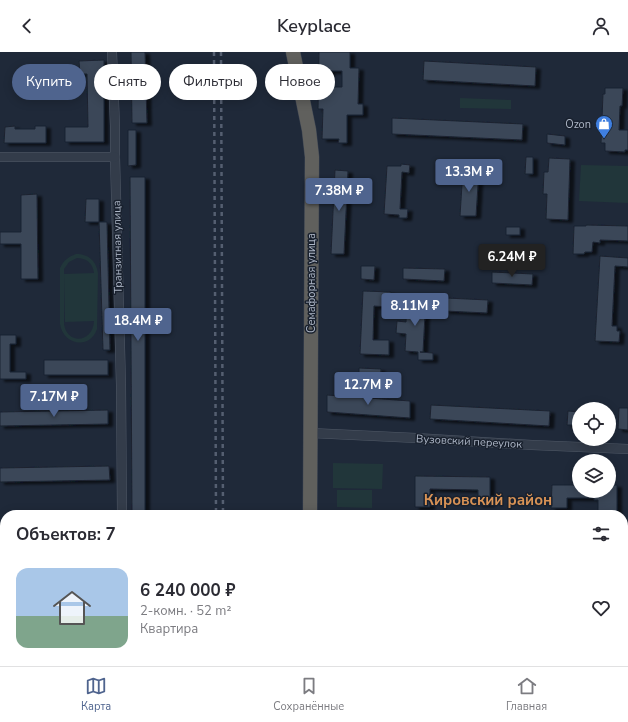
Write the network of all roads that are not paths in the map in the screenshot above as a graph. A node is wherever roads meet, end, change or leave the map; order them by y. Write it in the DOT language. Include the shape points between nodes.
graph roads {
  1 [pos="112,52"];
  2 [pos="293,52"];
  3 [pos="0,157"];
  4 [pos="115,157"];
  5 [pos="311,433"];
  6 [pos="628,449"];
  7 [pos="122,510"];
  8 [pos="310,510"];
  1 -- 4 [label="street, Транзитная улица"];
  2 -- 5 [label="highway, Семафорная улица" via="312,157"];
  3 -- 4 [label="street"];
  4 -- 7 [label="street, Транзитная улица"];
  5 -- 6 [label="street, Вузовский переулок"];
  5 -- 8 [label="highway, Семафорная улица"];
}
